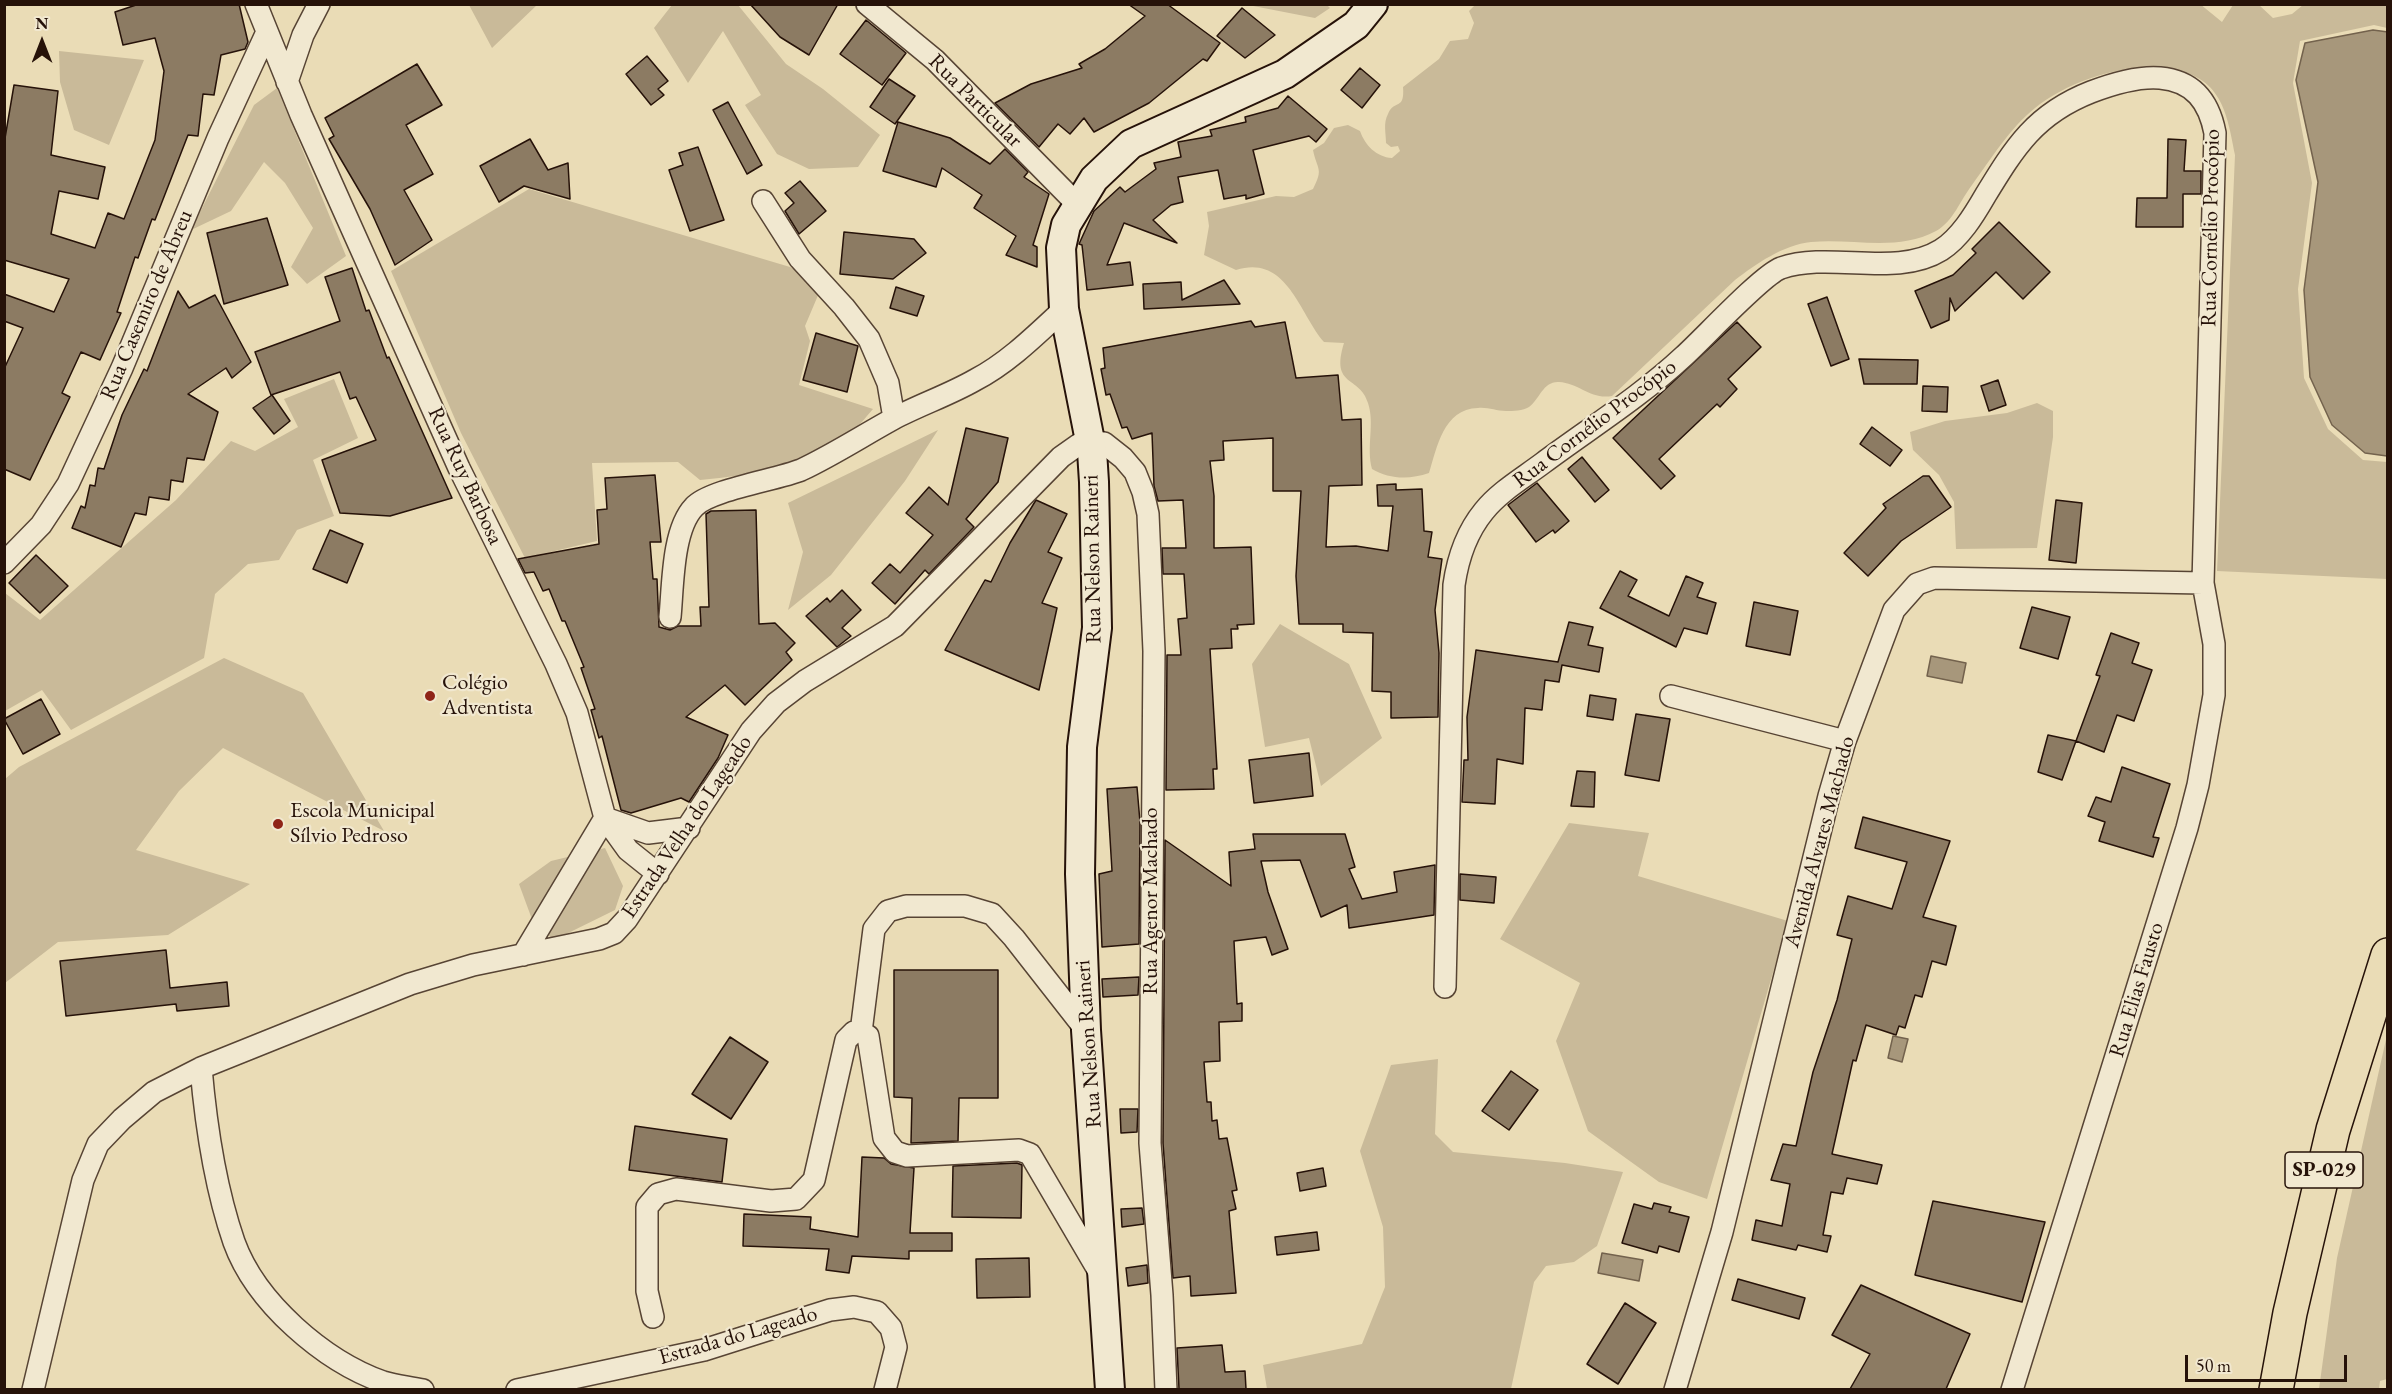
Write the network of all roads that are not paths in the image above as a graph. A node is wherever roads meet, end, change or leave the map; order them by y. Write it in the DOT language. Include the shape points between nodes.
graph roads {
  1 [pos="256,4"];
  2 [pos="319,4"];
  3 [pos="867,4"];
  4 [pos="1373,4"];
  5 [pos="267,32"];
  6 [pos="287,82"];
  7 [pos="764,201"];
  8 [pos="1077,204"];
  9 [pos="1064,309"];
  10 [pos="894,418"];
  11 [pos="1089,442"];
  12 [pos="4,563"];
  13 [pos="2203,583"];
  14 [pos="670,617"];
  15 [pos="1671,696"];
  16 [pos="1845,741"];
  17 [pos="605,818"];
  18 [pos="689,828"];
  19 [pos="658,873"];
  20 [pos="526,949"];
  21 [pos="2388,955"];
  22 [pos="1445,987"];
  23 [pos="1086,1030"];
  24 [pos="861,1032"];
  25 [pos="201,1068"];
  26 [pos="1104,1280"];
  27 [pos="653,1317"];
  28 [pos="33,1389"];
  29 [pos="423,1389"];
  30 [pos="517,1389"];
  31 [pos="885,1389"];
  32 [pos="1110,1389"];
  33 [pos="1166,1389"];
  34 [pos="1675,1389"];
  35 [pos="2012,1389"];
  36 [pos="2276,1389"];
  1 -- 5 [label="street, Rua Ruy Barbosa"];
  2 -- 6 [label="street" via="303,34"];
  3 -- 8 [label="street, Rua Particular" via="935,60"];
  4 -- 8 [label="main road, Rua Nelson Raineri" via="1356,25 1285,74 1131,144 1094,179"];
  5 -- 6 [label="street, Rua Ruy Barbosa"];
  5 -- 12 [label="street, Rua Casemiro de Abreu" via="68,484 41,525"];
  6 -- 17 [label="street, Rua Ruy Barbosa" via="459,468 556,663 577,713"];
  7 -- 10 [label="street" via="800,259 869,339 888,383"];
  8 -- 9 [label="main road, Rua Nelson Raineri" via="1066,225 1061,248"];
  9 -- 10 [label="street" via="977,380"];
  9 -- 11 [label="main road, Rua Nelson Raineri"];
  10 -- 14 [label="street" via="832,456 794,473 696,505 680,536"];
  11 -- 18 [label="street, Estrada Velha do Lageado" via="1061,458 895,626 805,681 766,712"];
  11 -- 23 [label="main road, Rua Nelson Raineri" via="1094,483 1098,628 1082,747 1080,873"];
  11 -- 33 [label="street, Rua Agenor Machado" via="1104,444 1135,472 1143,492 1151,553 1154,651 1150,1143"];
  13 -- 16 [label="street, Avenida Alvares Machado" via="1952,577 1917,584 1894,610"];
  13 -- 22 [label="street, Rua Cornélio Procópio" via="2215,133 2211,113 2188,85 2170,79 2133,80 2079,97 2044,117 2008,159 1978,209 1943,249 1926,258 1879,263 1804,263 1772,273 1668,372 1484,510 1458,558 1454,585"];
  13 -- 35 [label="street, Rua Elias Fausto" via="2214,644 2214,695 2198,785"];
  15 -- 16 [label="street"];
  16 -- 34 [label="street, Avenida Alvares Machado" via="1722,1232"];
  17 -- 18 [label="street" via="648,833"];
  17 -- 19 [label="street" via="628,850"];
  17 -- 20 [label="street"];
  18 -- 19 [label="street, Estrada Velha do Lageado"];
  19 -- 20 [label="street, Estrada Velha do Lageado" via="614,933 582,943"];
  20 -- 25 [label="street, Estrada Velha do Lageado" via="410,984"];
  21 -- 36 [label="highway, SP-029" via="2333,1130"];
  23 -- 24 [label="street" via="992,914 965,906 906,906 888,911 874,929"];
  23 -- 26 [label="main road, Rua Nelson Raineri"];
  24 -- 26 [label="street" via="868,1036 885,1138 895,1152 907,1156 1019,1150 1030,1154"];
  24 -- 27 [label="street" via="846,1040 814,1180 796,1199 771,1200 676,1189 658,1194 647,1207 647,1291"];
  25 -- 28 [label="street, Estrada Velha do Lageado" via="154,1092 98,1144 83,1180"];
  25 -- 29 [label="street" via="219,1188 247,1269 288,1321 347,1366 385,1382"];
  26 -- 32 [label="main road, Rua Nelson Raineri"];
  30 -- 31 [label="street, Estrada do Lageado" via="704,1350 830,1310 854,1307 877,1312 891,1328 896,1347"];
}
